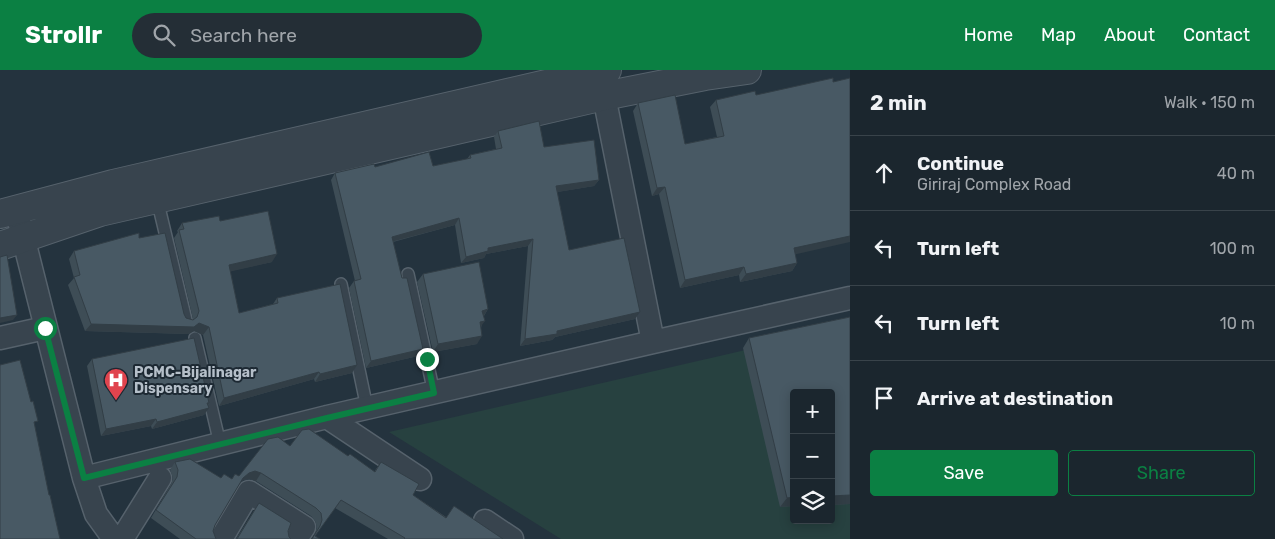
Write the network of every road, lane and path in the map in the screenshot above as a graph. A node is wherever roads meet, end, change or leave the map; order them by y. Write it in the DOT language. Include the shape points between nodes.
graph roads {
  1 [pos="747,70"];
  2 [pos="606,83"];
  3 [pos="157,199"];
  4 [pos="8,211"];
  5 [pos="12,242"];
  6 [pos="408,274"];
  7 [pos="341,284"];
  8 [pos="850,298"];
  9 [pos="186,320"];
  10 [pos="45,328"];
  11 [pos="0,338"];
  12 [pos="195,338"];
  13 [pos="653,342"];
  14 [pos="434,393"];
  15 [pos="367,408"];
  16 [pos="327,418"];
  17 [pos="220,444"];
  18 [pos="84,478"];
  19 [pos="160,478"];
  20 [pos="420,479"];
  21 [pos="485,521"];
  22 [pos="114,539"];
  23 [pos="122,539"];
  24 [pos="221,539"];
  25 [pos="296,539"];
  26 [pos="512,539"];
  1 -- 2 [label="street"];
  2 -- 3 [label="street"];
  2 -- 4 [label="street" via="122,181"];
  2 -- 13 [label="street"];
  3 -- 5 [label="street" via="100,212"];
  3 -- 9 [label="lane"];
  4 -- 5 [label="street"];
  5 -- 10 [label="street"];
  6 -- 14 [label="lane"];
  7 -- 15 [label="lane"];
  8 -- 13 [label="street"];
  10 -- 11 [label="street"];
  10 -- 18 [label="street"];
  12 -- 17 [label="lane"];
  13 -- 14 [label="street"];
  14 -- 15 [label="street"];
  15 -- 16 [label="street"];
  16 -- 17 [label="street"];
  16 -- 20 [label="street"];
  17 -- 18 [label="street"];
  18 -- 22 [label="street" via="96,514"];
  19 -- 23 [label="street"];
  21 -- 26 [label="street"];
  24 -- 25 [label="street" via="249,492 304,527"];
}
